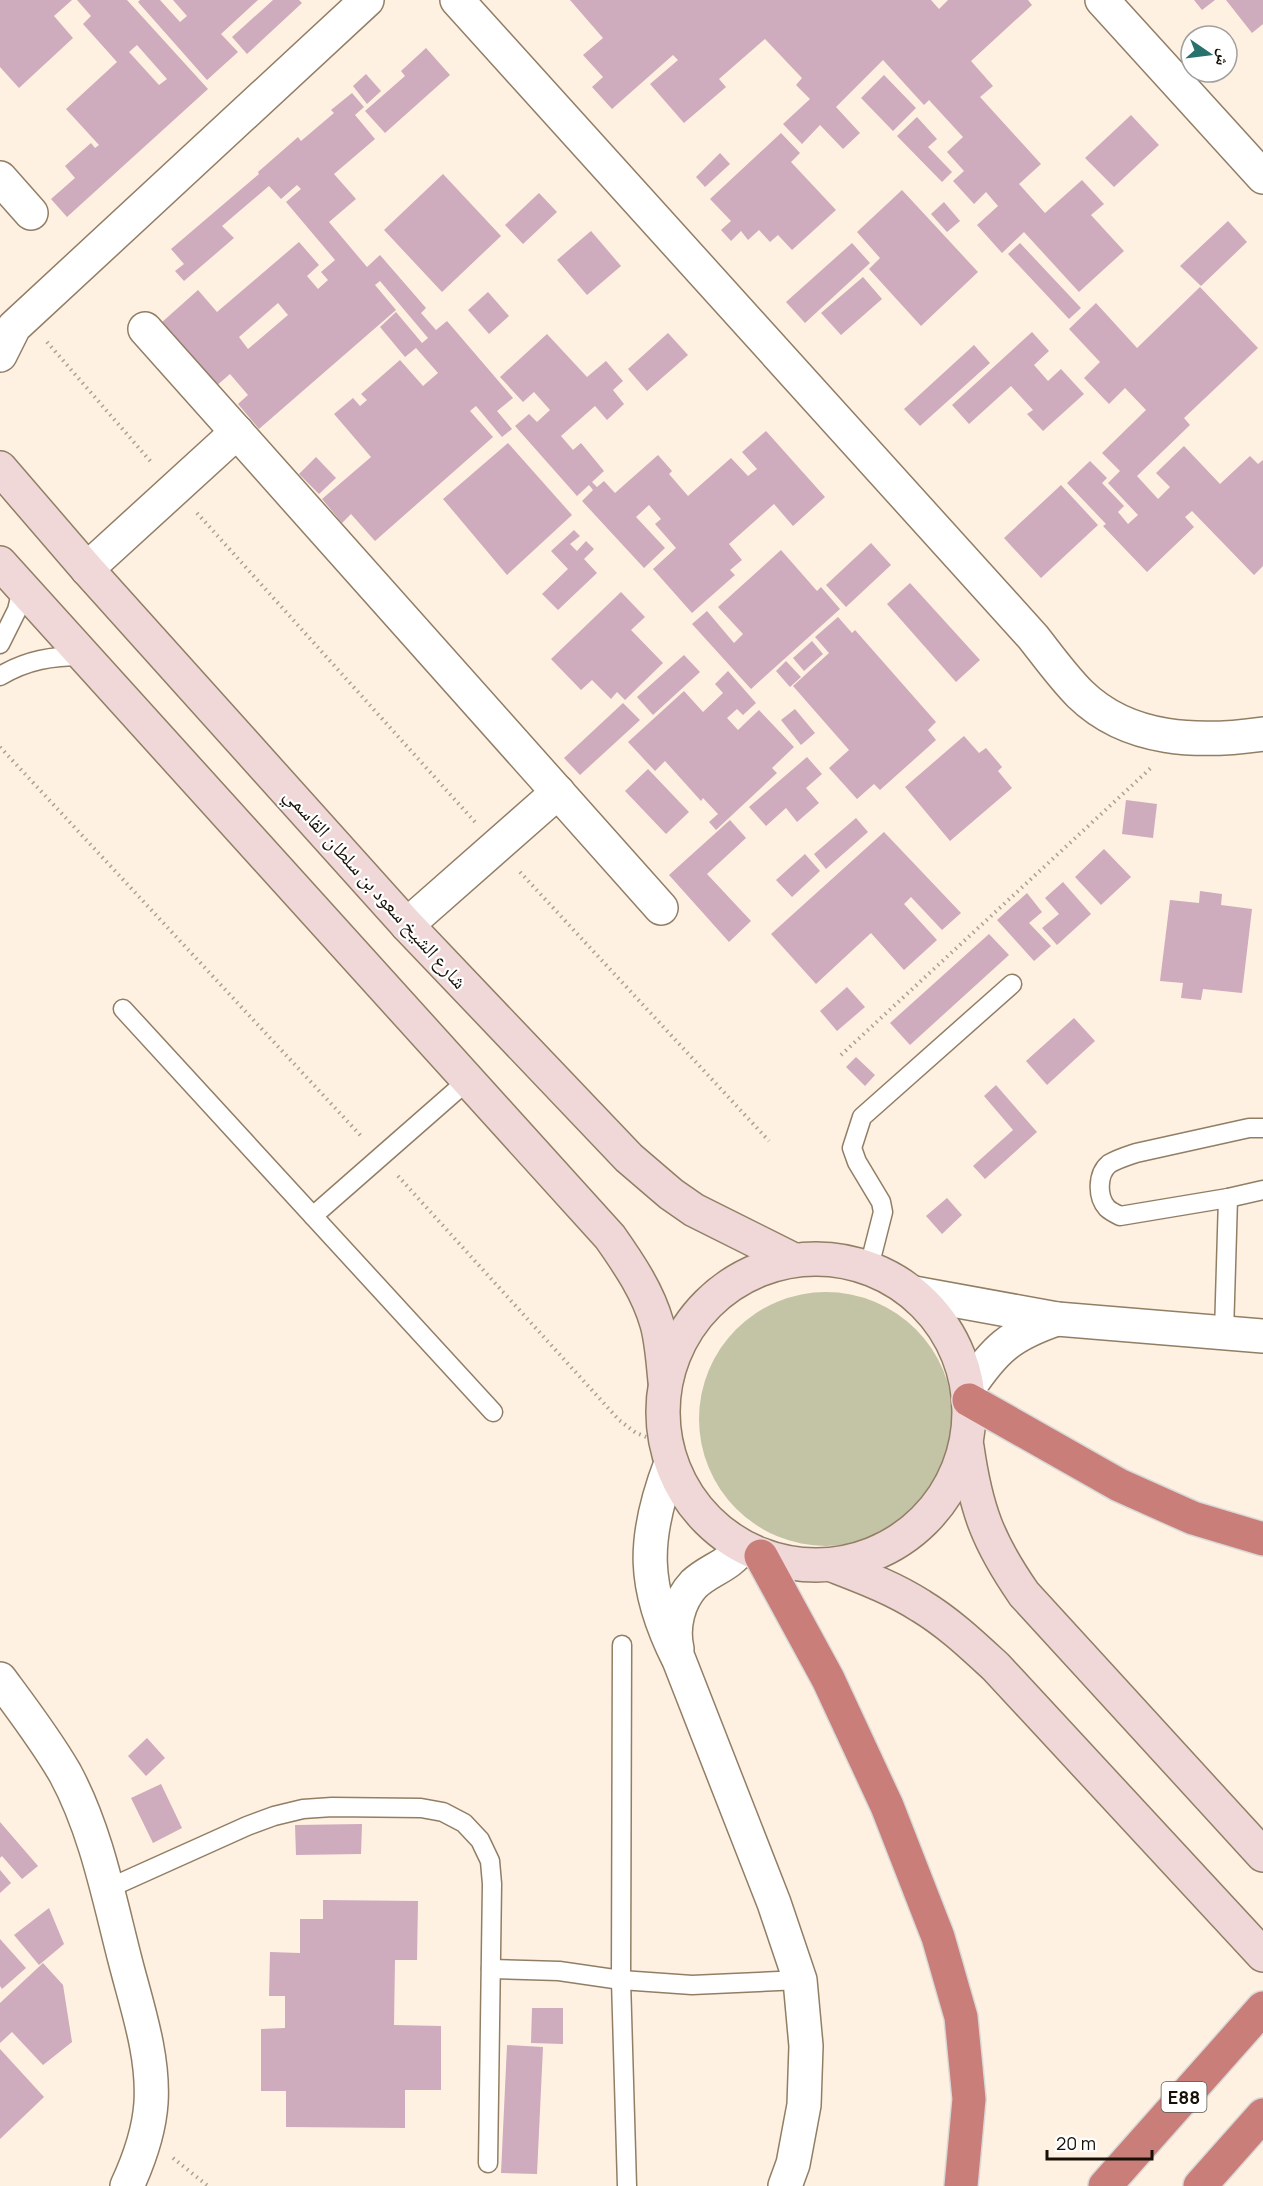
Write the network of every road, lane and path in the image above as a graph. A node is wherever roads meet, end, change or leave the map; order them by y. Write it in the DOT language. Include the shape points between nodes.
graph roads {
  1 [pos="367,0"];
  2 [pos="457,0"];
  3 [pos="1102,0"];
  4 [pos="1263,177"];
  5 [pos="0,178"];
  6 [pos="31,213"];
  7 [pos="145,329"];
  8 [pos="10,333"];
  9 [pos="237,432"];
  10 [pos="0,468"];
  11 [pos="175,489"];
  12 [pos="0,563"];
  13 [pos="87,569"];
  14 [pos="22,589"];
  15 [pos="1033,637"];
  16 [pos="0,644"];
  17 [pos="82,656"];
  18 [pos="0,676"];
  19 [pos="1263,717"];
  20 [pos="1216,730"];
  21 [pos="1263,734"];
  22 [pos="1183,739"];
  23 [pos="0,747"];
  24 [pos="558,792"];
  25 [pos="496,846"];
  26 [pos="661,908"];
  27 [pos="407,925"];
  28 [pos="1012,984"];
  29 [pos="123,1009"];
  30 [pos="841,1055"];
  31 [pos="467,1081"];
  32 [pos="1263,1128"];
  33 [pos="769,1141"];
  34 [pos="381,1157"];
  35 [pos="1263,1190"];
  36 [pos="1228,1198"];
  37 [pos="313,1216"];
  38 [pos="792,1259"];
  39 [pos="869,1267"];
  40 [pos="914,1293"];
  41 [pos="1057,1320"];
  42 [pos="1224,1333"];
  43 [pos="1263,1335"];
  44 [pos="665,1381"];
  45 [pos="969,1395"];
  46 [pos="493,1412"];
  47 [pos="966,1444"];
  48 [pos="668,1454"];
  49 [pos="1263,1539"];
  50 [pos="752,1552"];
  51 [pos="832,1565"];
  52 [pos="622,1645"];
  53 [pos="679,1660"];
  54 [pos="0,1679"];
  55 [pos="1263,1855"];
  56 [pos="107,1889"];
  57 [pos="1263,1955"];
  58 [pos="491,1969"];
  59 [pos="621,1980"];
  60 [pos="800,1980"];
  61 [pos="1263,2008"];
  62 [pos="1263,2115"];
  63 [pos="488,2163"];
  64 [pos="126,2186"];
  65 [pos="627,2186"];
  66 [pos="785,2186"];
  67 [pos="961,2186"];
  68 [pos="1105,2186"];
  69 [pos="1200,2186"];
  1 -- 8 [label="street"];
  2 -- 15 [label="street"];
  3 -- 4 [label="street"];
  5 -- 6 [label="street"];
  7 -- 9 [label="street"];
  8 -- 11 [label="path"];
  9 -- 11 [label="street"];
  9 -- 24 [label="street"];
  10 -- 13 [label="main road, شارع الشيخ سعود بن سلطان القاسمي"];
  11 -- 13 [label="street"];
  11 -- 25 [label="path"];
  12 -- 14 [label="main road"];
  13 -- 27 [label="main road, شارع الشيخ سعود بن سلطان القاسمي"];
  14 -- 16 [label="lane"];
  14 -- 17 [label="main road"];
  15 -- 20 [label="street" via="1114,697"];
  15 -- 22 [label="street" via="1081,696 1131,726"];
  17 -- 18 [label="lane" via="38,659"];
  17 -- 31 [label="main road"];
  19 -- 20 [label="street"];
  20 -- 21 [label="street"];
  20 -- 22 [label="street"];
  22 -- 30 [label="path"];
  23 -- 34 [label="path"];
  24 -- 25 [label="street"];
  24 -- 26 [label="street"];
  25 -- 27 [label="street"];
  25 -- 33 [label="path"];
  27 -- 38 [label="main road, شارع الشيخ سعود بن سلطان القاسمي" via="629,1158 694,1210"];
  28 -- 39 [label="lane" via="862,1118 852,1148 883,1212"];
  29 -- 37 [label="lane"];
  31 -- 34 [label="lane"];
  31 -- 44 [label="main road" via="586,1208 628,1263 657,1325"];
  32 -- 36 [label="lane" via="1136,1153 1107,1166 1100,1179 1100,1195 1107,1208 1120,1216"];
  34 -- 37 [label="lane"];
  34 -- 48 [label="path" via="619,1420"];
  35 -- 36 [label="lane"];
  36 -- 42 [label="lane"];
  37 -- 46 [label="lane"];
  38 -- 39 [label="main road" via="818,1257"];
  38 -- 44 [label="main road" via="748,1273 710,1300 682,1337"];
  39 -- 40 [label="main road" via="893,1277"];
  40 -- 41 [label="street"];
  40 -- 45 [label="main road" via="940,1320 958,1353"];
  41 -- 42 [label="street"];
  41 -- 45 [label="street" via="1030,1328 1005,1344 985,1364"];
  42 -- 43 [label="street"];
  44 -- 48 [label="main road" via="662,1413"];
  45 -- 47 [label="main road"];
  45 -- 49 [label="highway" via="1119,1485 1193,1518"];
  47 -- 51 [label="main road" via="954,1480 933,1512 904,1538 870,1556"];
  47 -- 55 [label="main road" via="983,1523 1024,1594"];
  48 -- 50 [label="main road" via="698,1512 718,1532"];
  48 -- 53 [label="street" via="651,1528 650,1562 653,1596"];
  50 -- 51 [label="main road" via="796,1565"];
  50 -- 53 [label="street" via="695,1584 683,1600 676,1619"];
  50 -- 67 [label="highway" via="833,1690 886,1806 938,1937 961,2017 969,2099"];
  51 -- 57 [label="main road" via="921,1606 960,1634 996,1667"];
  52 -- 59 [label="lane"];
  53 -- 60 [label="street"];
  54 -- 56 [label="street" via="66,1775 89,1830"];
  56 -- 58 [label="lane" via="247,1826 303,1809 421,1808 443,1812 464,1823 480,1840 490,1861"];
  56 -- 64 [label="street" via="151,2072 146,2135"];
  58 -- 59 [label="lane" via="559,1971"];
  58 -- 63 [label="lane"];
  59 -- 60 [label="lane" via="704,1985"];
  59 -- 65 [label="lane"];
  60 -- 66 [label="street" via="806,2046 804,2105"];
  61 -- 68 [label="highway, E88"];
  62 -- 69 [label="highway"];
}
